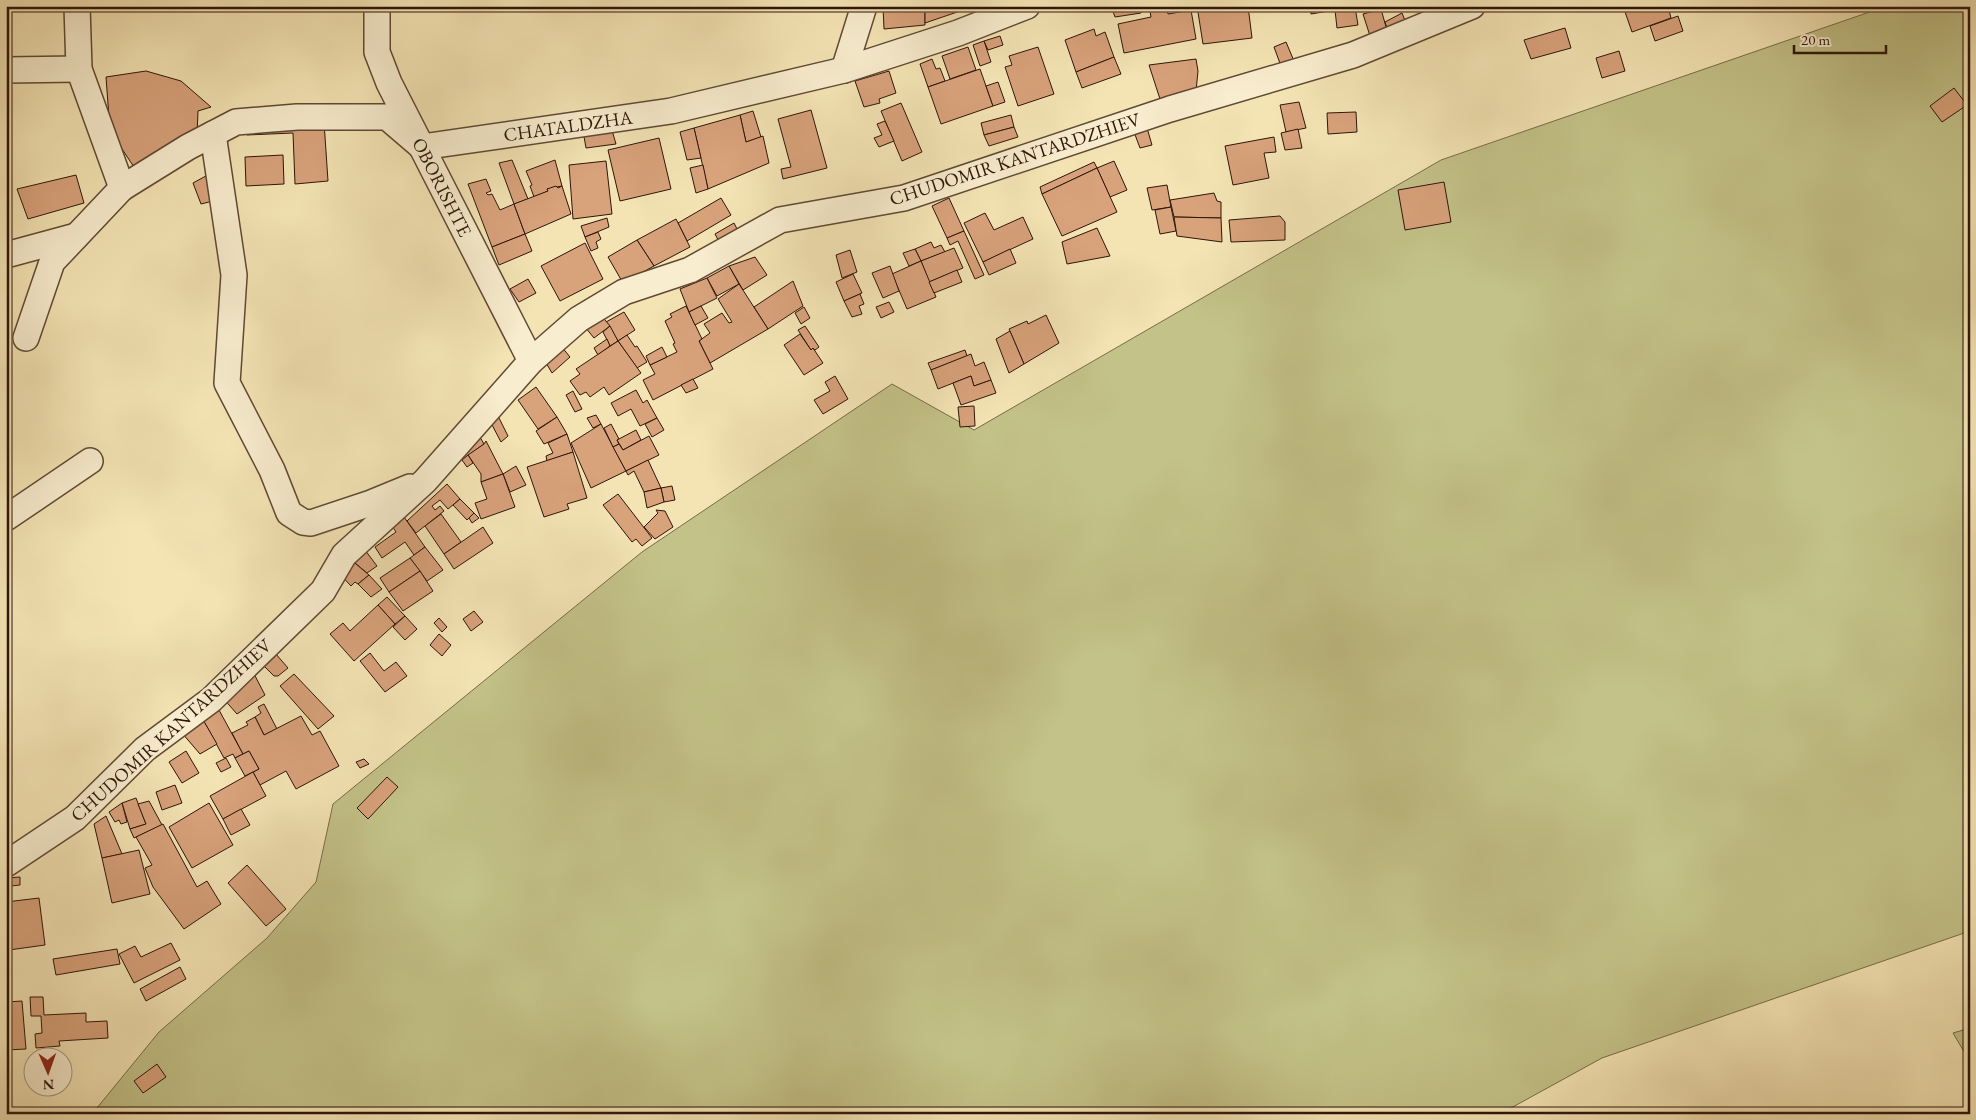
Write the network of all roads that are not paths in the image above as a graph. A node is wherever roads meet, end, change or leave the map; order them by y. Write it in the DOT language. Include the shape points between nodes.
graph roads {
  1 [pos="76,6"];
  2 [pos="377,6"];
  3 [pos="864,6"];
  4 [pos="1027,6"];
  5 [pos="1472,6"];
  6 [pos="79,69"];
  7 [pos="6,70"];
  8 [pos="844,70"];
  9 [pos="212,134"];
  10 [pos="422,147"];
  11 [pos="122,188"];
  12 [pos="78,236"];
  13 [pos="6,255"];
  14 [pos="26,338"];
  15 [pos="531,360"];
  16 [pos="90,461"];
  17 [pos="425,481"];
  18 [pos="6,518"];
  19 [pos="6,864"];
  1 -- 6 [label="street"];
  2 -- 10 [label="street, OBORISHTE" via="377,52"];
  3 -- 8 [label="street"];
  4 -- 8 [label="street, CHATALDZHA" via="958,33"];
  5 -- 15 [label="street, CHUDOMIR KANTARDZHIEV" via="1353,55 1170,108 904,198 780,220 690,270 624,292 579,319"];
  6 -- 7 [label="street"];
  6 -- 11 [label="street"];
  8 -- 10 [label="street, CHATALDZHA" via="671,111"];
  9 -- 10 [label="street" via="236,122 297,117 387,117"];
  9 -- 11 [label="street"];
  9 -- 17 [label="street" via="234,275 227,382 272,470 289,513 303,522 318,522"];
  10 -- 15 [label="street, OBORISHTE"];
  11 -- 12 [label="street"];
  12 -- 13 [label="street"];
  12 -- 14 [label="street" via="52,262"];
  15 -- 17 [label="street, CHUDOMIR KANTARDZHIEV"];
  16 -- 18 [label="street"];
  17 -- 19 [label="street, CHUDOMIR KANTARDZHIEV" via="344,555 323,591 211,700 145,749 75,818"];
}
